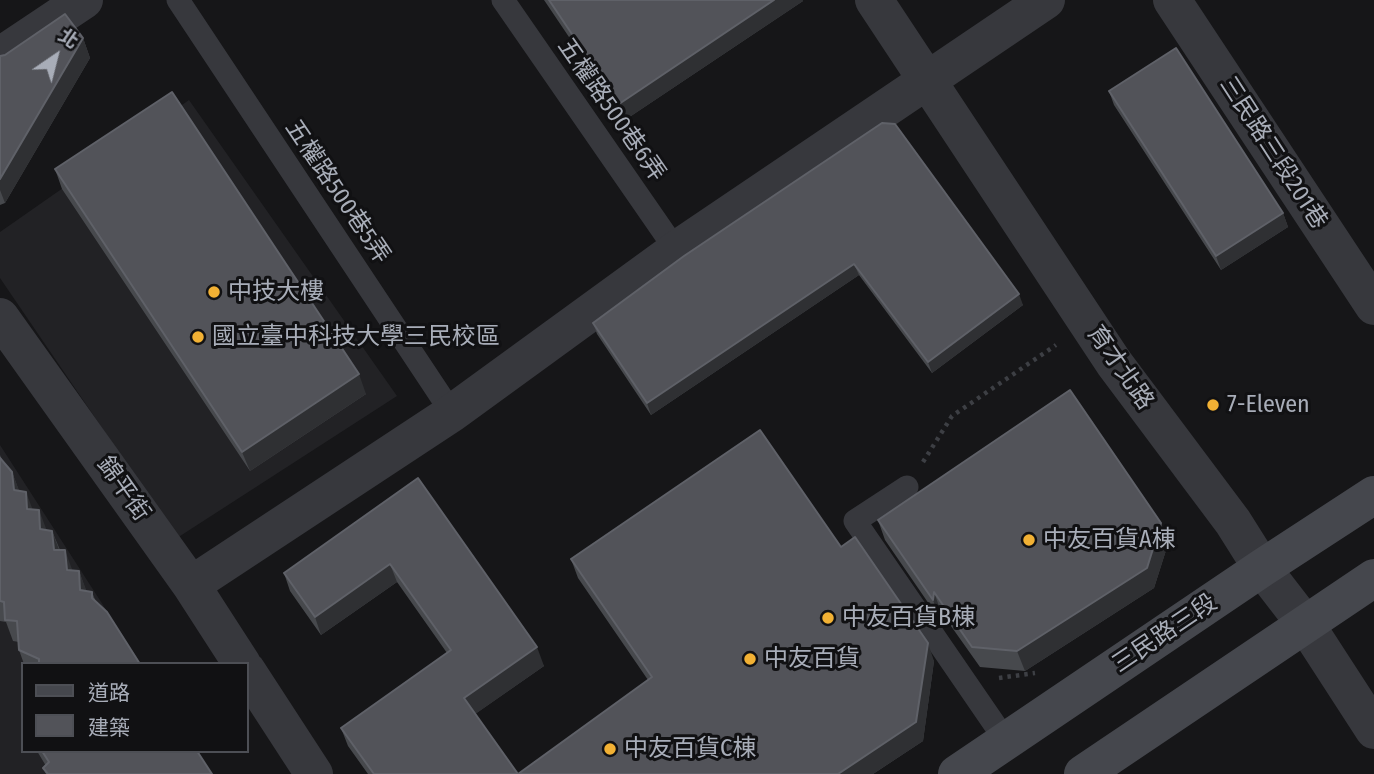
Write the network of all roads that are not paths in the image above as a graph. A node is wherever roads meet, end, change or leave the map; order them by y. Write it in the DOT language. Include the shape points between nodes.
graph roads {
  1 [pos="84,0"];
  2 [pos="178,0"];
  3 [pos="503,0"];
  4 [pos="874,0"];
  5 [pos="1046,0"];
  6 [pos="1172,0"];
  7 [pos="0,56"];
  8 [pos="926,80"];
  9 [pos="676,250"];
  10 [pos="1374,306"];
  11 [pos="0,317"];
  12 [pos="452,413"];
  13 [pos="907,486"];
  14 [pos="1374,495"];
  15 [pos="1262,568"];
  16 [pos="1374,579"];
  17 [pos="191,585"];
  18 [pos="1306,625"];
  19 [pos="241,662"];
  20 [pos="248,673"];
  21 [pos="1374,730"];
  22 [pos="1006,741"];
  23 [pos="314,774"];
  24 [pos="957,774"];
  25 [pos="1083,774"];
  1 -- 7 [label="street"];
  2 -- 12 [label="lane, 五權路500巷5弄"];
  3 -- 9 [label="lane, 五權路500巷6弄"];
  4 -- 8 [label="street, 育才北路"];
  5 -- 8 [label="street"];
  6 -- 10 [label="street, 三民路三段201巷"];
  8 -- 9 [label="street"];
  8 -- 15 [label="street, 育才北路" via="1114,363"];
  9 -- 12 [label="street"];
  11 -- 17 [label="street, 錦平街"];
  12 -- 17 [label="street"];
  13 -- 22 [label="lane" via="855,521"];
  14 -- 15 [label="main road, 三民路三段"];
  15 -- 18 [label="street, 育才北路"];
  15 -- 22 [label="main road, 三民路三段"];
  16 -- 18 [label="main road"];
  17 -- 19 [label="street, 錦平街"];
  18 -- 21 [label="street, 育才北路"];
  18 -- 25 [label="main road"];
  20 -- 23 [label="street"];
  22 -- 24 [label="main road, 三民路三段"];
}
